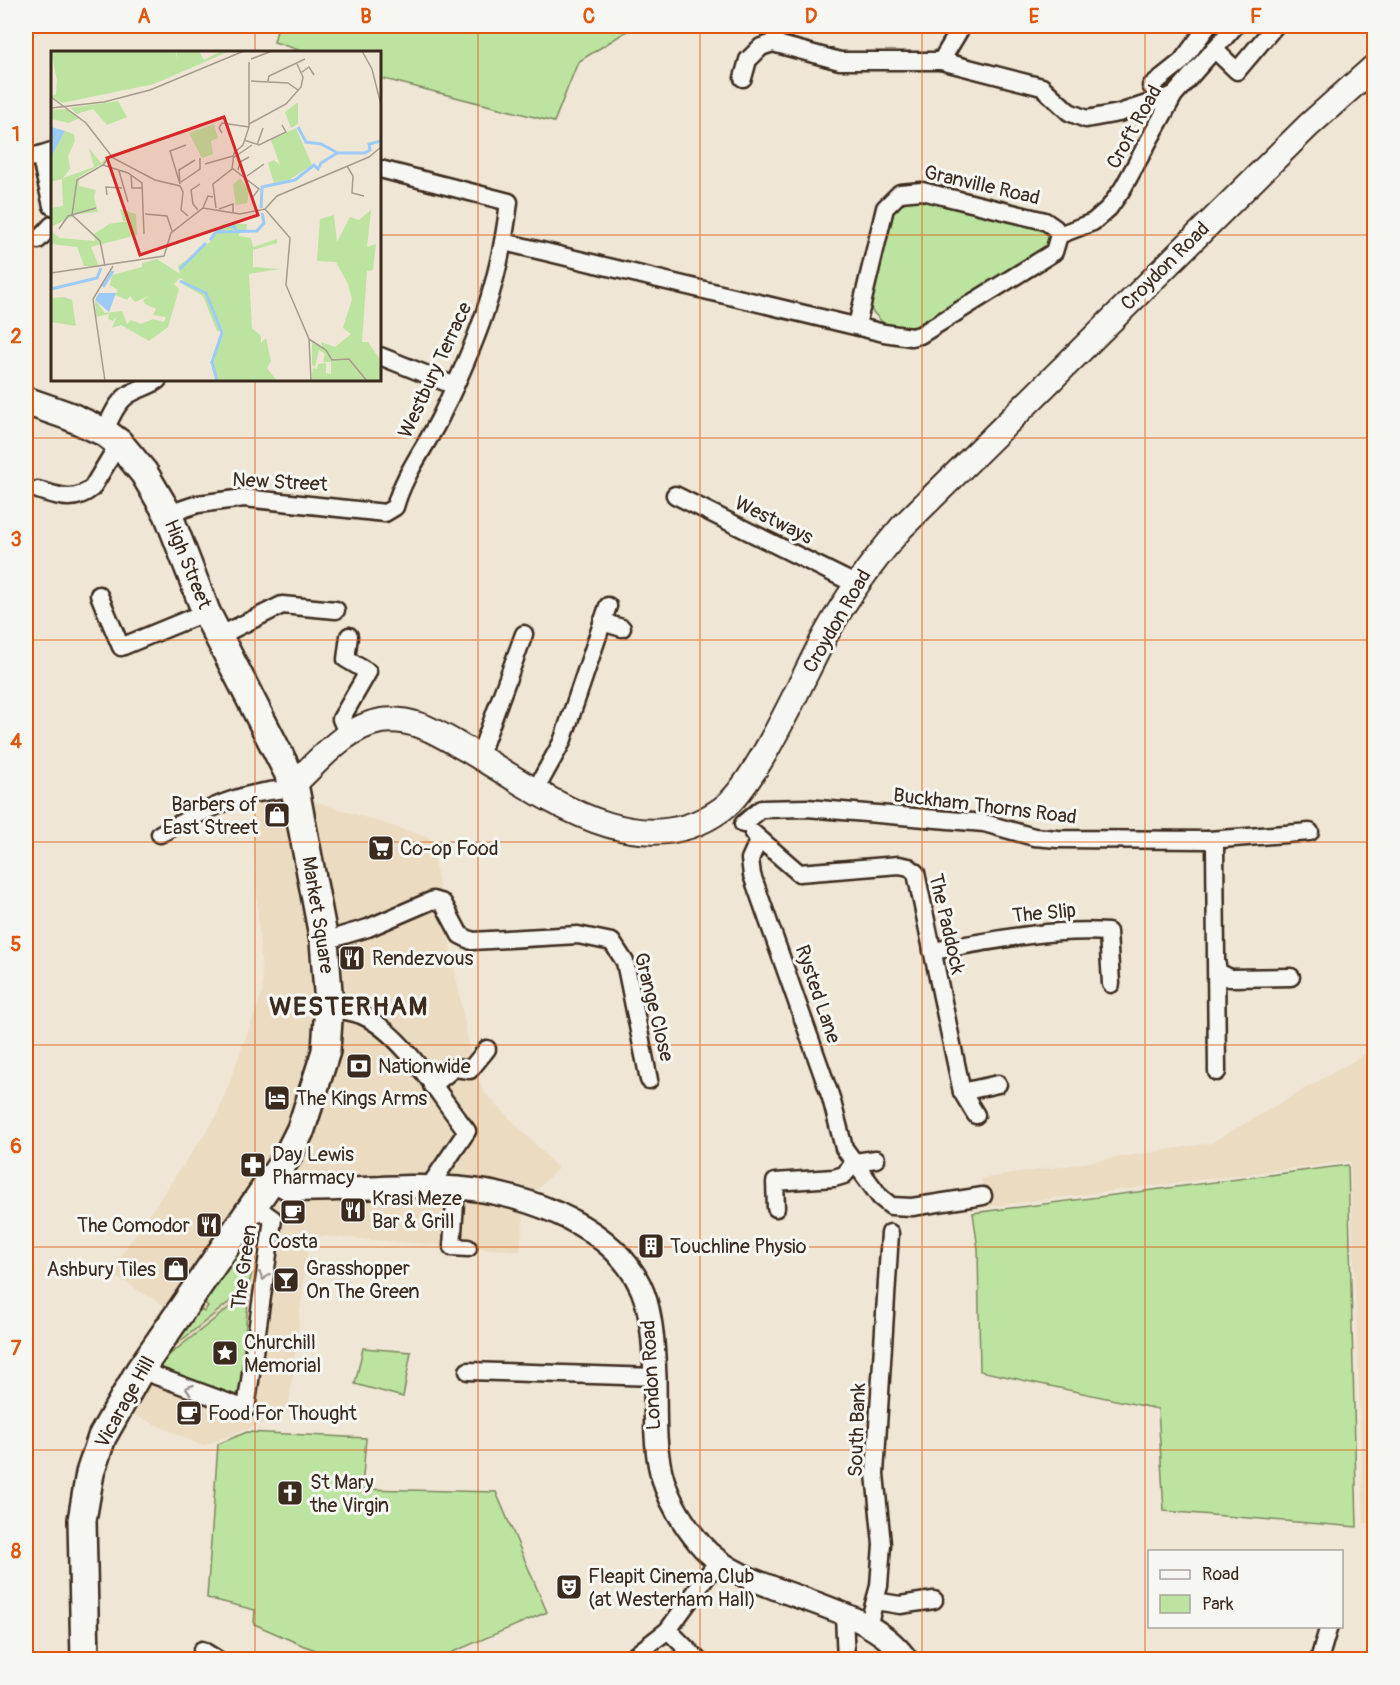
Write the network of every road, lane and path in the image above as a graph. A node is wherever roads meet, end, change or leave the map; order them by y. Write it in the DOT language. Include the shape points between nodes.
graph roads {
  1 [pos="778,26"];
  2 [pos="962,26"];
  3 [pos="1208,26"];
  4 [pos="1235,26"];
  5 [pos="1275,26"];
  6 [pos="773,43"];
  7 [pos="1214,49"];
  8 [pos="941,61"];
  9 [pos="1374,67"];
  10 [pos="743,78"];
  11 [pos="1151,86"];
  12 [pos="1174,95"];
  13 [pos="39,155"];
  14 [pos="381,169"];
  15 [pos="51,202"];
  16 [pos="51,226"];
  17 [pos="1059,235"];
  18 [pos="38,240"];
  19 [pos="504,242"];
  20 [pos="857,325"];
  21 [pos="381,356"];
  22 [pos="156,381"];
  23 [pos="455,386"];
  24 [pos="26,401"];
  25 [pos="111,438"];
  26 [pos="38,490"];
  27 [pos="675,495"];
  28 [pos="391,511"];
  29 [pos="168,514"];
  30 [pos="855,584"];
  31 [pos="99,595"];
  32 [pos="336,610"];
  33 [pos="206,612"];
  34 [pos="622,628"];
  35 [pos="524,634"];
  36 [pos="219,636"];
  37 [pos="349,636"];
  38 [pos="348,735"];
  39 [pos="479,757"];
  40 [pos="295,787"];
  41 [pos="536,789"];
  42 [pos="723,809"];
  43 [pos="743,824"];
  44 [pos="1310,832"];
  45 [pos="160,834"];
  46 [pos="759,839"];
  47 [pos="1209,840"];
  48 [pos="324,941"];
  49 [pos="932,951"];
  50 [pos="1217,965"];
  51 [pos="1291,977"];
  52 [pos="1111,984"];
  53 [pos="328,1009"];
  54 [pos="487,1049"];
  55 [pos="1217,1072"];
  56 [pos="649,1080"];
  57 [pos="998,1084"];
  58 [pos="432,1086"];
  59 [pos="962,1092"];
  60 [pos="976,1115"];
  61 [pos="876,1159"];
  62 [pos="855,1162"];
  63 [pos="273,1180"];
  64 [pos="433,1187"];
  65 [pos="456,1188"];
  66 [pos="983,1196"];
  67 [pos="255,1206"];
  68 [pos="776,1208"];
  69 [pos="890,1233"];
  70 [pos="460,1248"];
  71 [pos="140,1370"];
  72 [pos="468,1371"];
  73 [pos="654,1377"];
  74 [pos="718,1561"];
  75 [pos="934,1599"];
  76 [pos="875,1601"];
  77 [pos="844,1615"];
  78 [pos="868,1626"];
  79 [pos="1328,1628"];
  80 [pos="668,1630"];
  81 [pos="202,1650"];
  82 [pos="85,1659"];
  83 [pos="218,1659"];
  84 [pos="629,1659"];
  85 [pos="698,1659"];
  86 [pos="846,1659"];
  87 [pos="907,1659"];
  88 [pos="1318,1659"];
  1 -- 6 [label="street"];
  2 -- 8 [label="street"];
  3 -- 11 [label="street" via="1181,62"];
  4 -- 7 [label="street, Croft Road"];
  5 -- 7 [label="street" via="1237,71"];
  6 -- 8 [label="street" via="840,61"];
  6 -- 10 [label="street" via="761,47 748,60"];
  7 -- 12 [label="street, Croft Road"];
  8 -- 12 [label="street" via="1042,87 1069,112 1086,118 1119,113"];
  9 -- 30 [label="main road, Croydon Road" via="1309,125 936,492"];
  12 -- 17 [label="street, Croft Road" via="1109,208 1093,222"];
  13 -- 15 [label="street"];
  14 -- 19 [label="street, Westbury Terrace" via="508,202"];
  16 -- 18 [label="street"];
  17 -- 20 [label="street" via="1054,252 920,335 904,336"];
  17 -- 20 [label="street, Granville Road" via="1045,220 922,191 900,193 885,208"];
  19 -- 20 [label="street"];
  19 -- 23 [label="street, Westbury Terrace" via="492,296"];
  21 -- 23 [label="street"];
  22 -- 25 [label="street" via="119,403"];
  23 -- 28 [label="street, Westbury Terrace" via="409,469"];
  24 -- 25 [label="main road, High Street" via="69,416"];
  25 -- 26 [label="street" via="92,488 86,493 64,498"];
  25 -- 29 [label="main road, High Street" via="144,473"];
  27 -- 30 [label="street, Westways"];
  28 -- 29 [label="street, New Street" via="244,498 219,499"];
  29 -- 33 [label="main road, High Street"];
  30 -- 42 [label="main road, Croydon Road" via="760,759"];
  31 -- 33 [label="street" via="121,647"];
  32 -- 36 [label="street" via="282,606"];
  33 -- 36 [label="main road, High Street"];
  34 -- 41 [label="street" via="605,614 562,742"];
  35 -- 39 [label="street"];
  36 -- 40 [label="main road, High Street"];
  37 -- 38 [label="street" via="346,659 368,672 341,719"];
  38 -- 39 [label="main road, Croydon Road" via="381,721 416,723"];
  38 -- 40 [label="main road, Croydon Road"];
  39 -- 41 [label="main road, Croydon Road"];
  40 -- 45 [label="street" via="220,802"];
  40 -- 48 [label="main road, Market Square"];
  41 -- 42 [label="main road, Croydon Road" via="603,824 644,833 683,829"];
  42 -- 43 [label="street, The Paddock"];
  43 -- 46 [label="street, The Paddock"];
  43 -- 47 [label="street, Buckham Thorns Road" via="761,809 798,808 984,823 1034,837 1058,839"];
  44 -- 47 [label="street, Buckham Thorns Road"];
  46 -- 49 [label="street, The Paddock" via="799,873 909,867 920,884"];
  46 -- 62 [label="street, Rysted Lane" via="750,859 752,875 831,1098 844,1148"];
  47 -- 50 [label="street" via="1215,845"];
  48 -- 53 [label="main road, Market Square"];
  48 -- 56 [label="street, Grange Close" via="368,928 433,900 443,903 459,934 472,941 578,935 612,942 625,962"];
  49 -- 52 [label="street, The Slip" via="1033,933 1108,932"];
  49 -- 59 [label="street, The Paddock"];
  50 -- 51 [label="street" via="1218,972 1230,978"];
  50 -- 55 [label="street"];
  53 -- 58 [label="street" via="364,1017 416,1060"];
  53 -- 63 [label="main road, Market Square" via="326,1051 314,1092 301,1129"];
  54 -- 58 [label="street" via="470,1070 454,1068"];
  57 -- 59 [label="street"];
  58 -- 64 [label="street" via="467,1131 433,1181"];
  59 -- 60 [label="street, The Paddock"];
  61 -- 62 [label="street"];
  62 -- 66 [label="street, Rysted Lane" via="891,1206"];
  62 -- 68 [label="street" via="844,1175 834,1178 776,1182"];
  63 -- 64 [label="street, London Road" via="290,1190"];
  63 -- 67 [label="main road, Vicarage Hill"];
  64 -- 65 [label="street, London Road"];
  65 -- 70 [label="street"];
  65 -- 73 [label="street, London Road" via="496,1192 528,1201 578,1224 615,1252 646,1300"];
  67 -- 71 [label="main road, Vicarage Hill"];
  67 -- 71 [label="street, The Green, one-way" via="273,1219 246,1409"];
  69 -- 76 [label="street, South Bank" via="875,1474 882,1544"];
  71 -- 82 [label="main road, Vicarage Hill" via="102,1437 86,1491 82,1552"];
  72 -- 73 [label="street"];
  73 -- 74 [label="street, London Road" via="654,1445 665,1491 694,1537"];
  74 -- 77 [label="street, London Road"];
  74 -- 80 [label="street"];
  75 -- 76 [label="street" via="900,1605"];
  76 -- 78 [label="street, South Bank"];
  77 -- 78 [label="street, London Road"];
  77 -- 86 [label="street"];
  78 -- 87 [label="street, London Road"];
  79 -- 88 [label="street"];
  80 -- 84 [label="street"];
  80 -- 85 [label="street"];
  81 -- 83 [label="street"];
}
